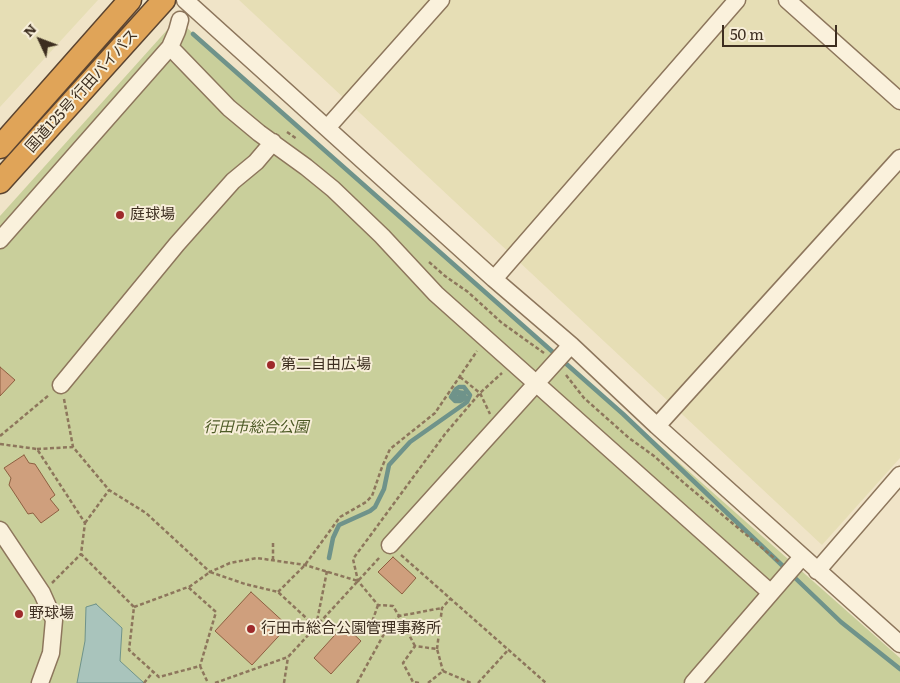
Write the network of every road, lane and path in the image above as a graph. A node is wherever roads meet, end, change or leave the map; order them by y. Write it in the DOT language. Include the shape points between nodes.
graph roads {
  1 [pos="130,0"];
  2 [pos="164,0"];
  3 [pos="185,0"];
  4 [pos="442,0"];
  5 [pos="737,0"];
  6 [pos="787,0"];
  7 [pos="180,20"];
  8 [pos="170,47"];
  9 [pos="900,101"];
  10 [pos="327,128"];
  11 [pos="273,142"];
  12 [pos="0,147"];
  13 [pos="900,158"];
  14 [pos="0,182"];
  15 [pos="0,240"];
  16 [pos="494,279"];
  17 [pos="502,323"];
  18 [pos="485,339"];
  19 [pos="571,345"];
  20 [pos="556,362"];
  21 [pos="512,363"];
  22 [pos="460,377"];
  23 [pos="535,384"];
  24 [pos="61,385"];
  25 [pos="480,393"];
  26 [pos="657,426"];
  27 [pos="496,428"];
  28 [pos="0,436"];
  29 [pos="0,444"];
  30 [pos="73,447"];
  31 [pos="37,449"];
  32 [pos="900,475"];
  33 [pos="109,490"];
  34 [pos="85,524"];
  35 [pos="0,530"];
  36 [pos="373,532"];
  37 [pos="273,542"];
  38 [pos="390,545"];
  39 [pos="81,554"];
  40 [pos="802,556"];
  41 [pos="273,560"];
  42 [pos="304,565"];
  43 [pos="817,570"];
  44 [pos="327,571"];
  45 [pos="790,571"];
  46 [pos="210,572"];
  47 [pos="358,581"];
  48 [pos="188,587"];
  49 [pos="278,592"];
  50 [pos="771,592"];
  51 [pos="42,593"];
  52 [pos="451,598"];
  53 [pos="378,605"];
  54 [pos="134,608"];
  55 [pos="442,608"];
  56 [pos="399,616"];
  57 [pos="316,627"];
  58 [pos="384,634"];
  59 [pos="900,644"];
  60 [pos="414,646"];
  61 [pos="509,648"];
  62 [pos="437,649"];
  63 [pos="288,657"];
  64 [pos="200,666"];
  65 [pos="443,671"];
  66 [pos="153,672"];
  67 [pos="145,682"];
  68 [pos="412,682"];
  69 [pos="40,683"];
  70 [pos="208,683"];
  71 [pos="215,683"];
  72 [pos="284,683"];
  73 [pos="357,683"];
  74 [pos="419,683"];
  75 [pos="428,683"];
  76 [pos="472,683"];
  77 [pos="478,683"];
  78 [pos="546,683"];
  79 [pos="693,683"];
  1 -- 12 [label="highway, 国道125号 行田バイパス"];
  2 -- 14 [label="highway, 国道125号 行田バイパス"];
  3 -- 10 [label="street"];
  4 -- 10 [label="street"];
  5 -- 16 [label="street"];
  6 -- 9 [label="street"];
  7 -- 8 [label="street"];
  8 -- 11 [label="street" via="229,108"];
  8 -- 15 [label="street"];
  10 -- 16 [label="street"];
  11 -- 18 [label="street" via="333,189"];
  11 -- 24 [label="street" via="256,162 232,181"];
  13 -- 26 [label="street"];
  16 -- 19 [label="street"];
  17 -- 18 [label="path"];
  18 -- 21 [label="street"];
  18 -- 22 [label="path"];
  19 -- 20 [label="street"];
  19 -- 26 [label="street"];
  20 -- 23 [label="street"];
  20 -- 45 [label="path" via="584,398"];
  21 -- 23 [label="street"];
  21 -- 25 [label="path"];
  22 -- 25 [label="path"];
  22 -- 42 [label="path" via="435,413 390,449 372,496 340,517"];
  23 -- 27 [label="street"];
  23 -- 50 [label="street"];
  24 -- 28 [label="path"];
  24 -- 30 [label="path"];
  25 -- 27 [label="path"];
  25 -- 36 [label="path" via="445,434"];
  26 -- 40 [label="street"];
  27 -- 38 [label="street"];
  29 -- 31 [label="path"];
  30 -- 31 [label="path"];
  30 -- 33 [label="path"];
  31 -- 34 [label="path"];
  32 -- 43 [label="street"];
  33 -- 34 [label="path"];
  33 -- 46 [label="path" via="146,513"];
  34 -- 39 [label="path"];
  35 -- 51 [label="street"];
  36 -- 38 [label="path"];
  36 -- 47 [label="path" via="353,559"];
  37 -- 41 [label="path"];
  38 -- 47 [label="path"];
  38 -- 52 [label="path"];
  39 -- 51 [label="path"];
  39 -- 54 [label="path"];
  40 -- 43 [label="street"];
  40 -- 45 [label="street"];
  41 -- 42 [label="path"];
  41 -- 46 [label="path" via="257,558 230,563"];
  42 -- 44 [label="path"];
  42 -- 49 [label="path"];
  43 -- 59 [label="street"];
  44 -- 47 [label="path"];
  44 -- 57 [label="path"];
  45 -- 50 [label="street"];
  46 -- 48 [label="path"];
  46 -- 49 [label="path"];
  47 -- 53 [label="path"];
  47 -- 57 [label="path"];
  48 -- 54 [label="path"];
  48 -- 64 [label="path" via="216,612"];
  49 -- 57 [label="path"];
  50 -- 79 [label="street"];
  51 -- 69 [label="street" via="54,620 52,653"];
  52 -- 55 [label="path"];
  52 -- 61 [label="path"];
  53 -- 56 [label="path" via="393,606"];
  53 -- 58 [label="path" via="371,625"];
  54 -- 66 [label="path" via="129,650"];
  55 -- 56 [label="path"];
  55 -- 62 [label="path"];
  56 -- 58 [label="path"];
  56 -- 60 [label="path"];
  57 -- 63 [label="path"];
  58 -- 73 [label="path"];
  60 -- 62 [label="path"];
  60 -- 68 [label="path" via="403,663"];
  61 -- 77 [label="path"];
  61 -- 78 [label="path"];
  62 -- 65 [label="path"];
  63 -- 71 [label="path"];
  63 -- 72 [label="path"];
  64 -- 66 [label="path" via="159,677"];
  64 -- 70 [label="path"];
  65 -- 75 [label="path"];
  65 -- 76 [label="path"];
  66 -- 67 [label="path"];
  68 -- 74 [label="path"];
}
